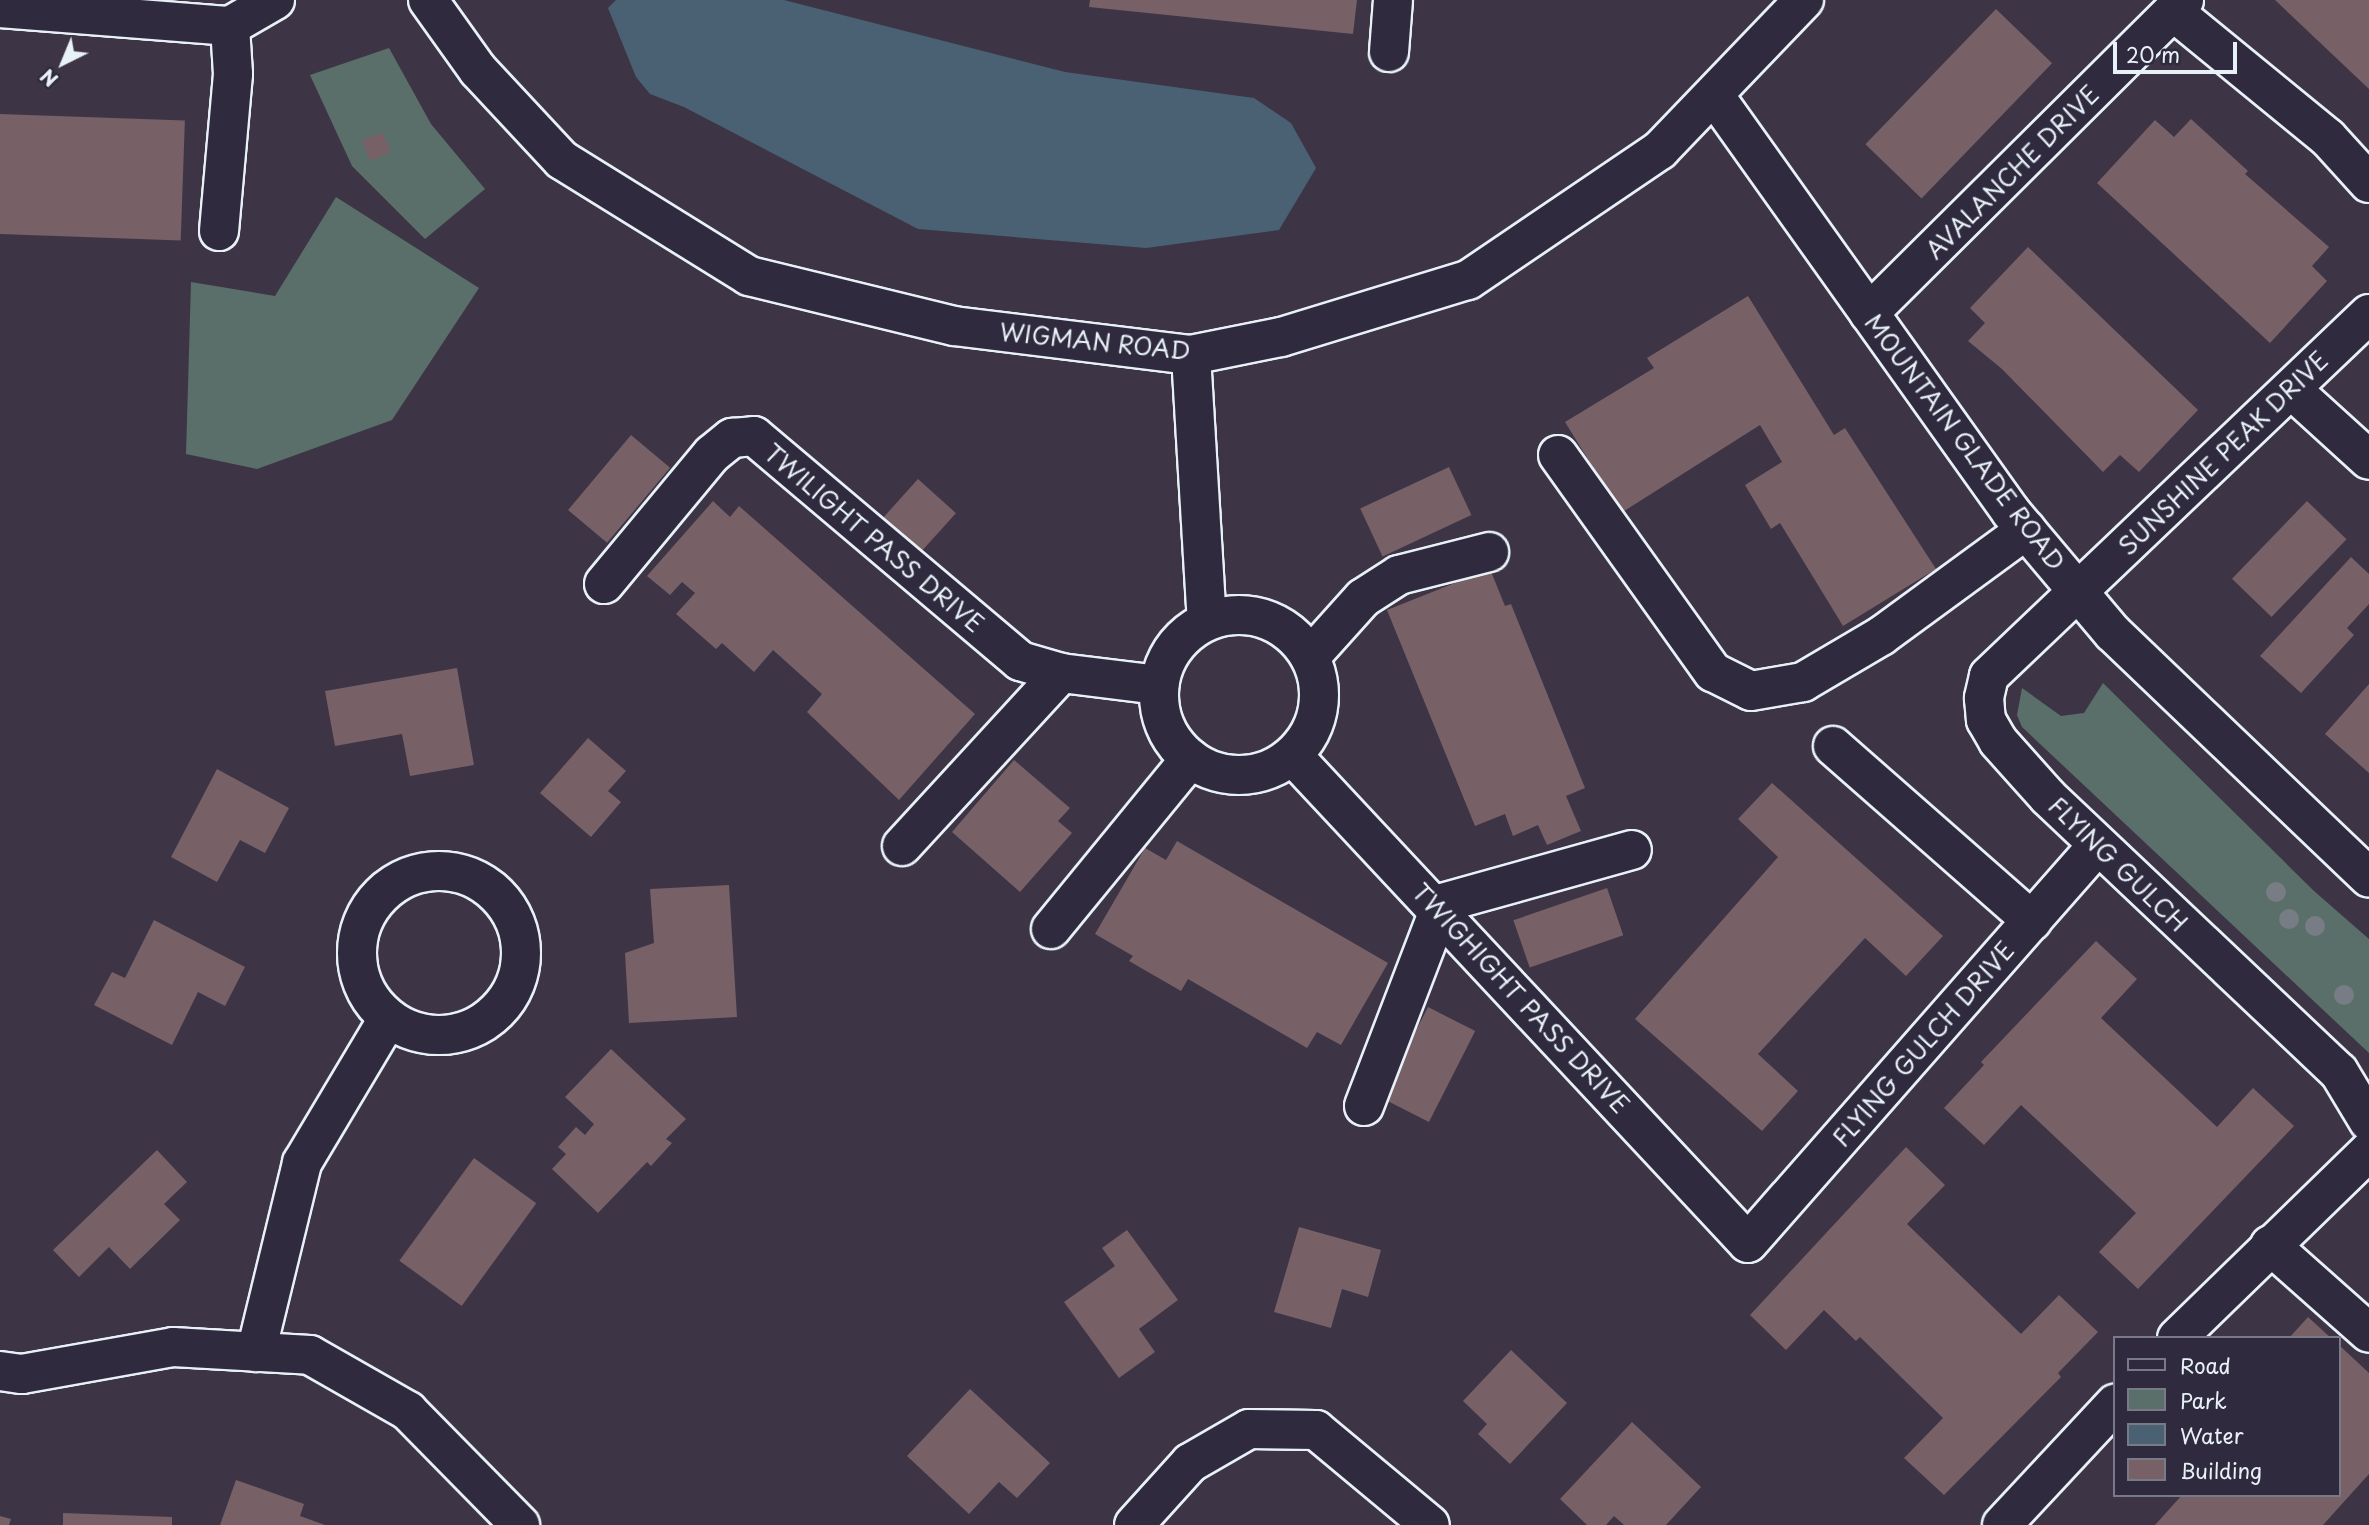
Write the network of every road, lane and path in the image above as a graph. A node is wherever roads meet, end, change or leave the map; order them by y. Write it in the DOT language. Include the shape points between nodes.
graph roads {
  1 [pos="275,0"];
  2 [pos="428,0"];
  3 [pos="1393,0"];
  4 [pos="1804,0"];
  5 [pos="2179,6"];
  6 [pos="0,8"];
  7 [pos="230,26"];
  8 [pos="1389,52"];
  9 [pos="1714,95"];
  10 [pos="2369,183"];
  11 [pos="219,231"];
  12 [pos="1869,313"];
  13 [pos="2369,314"];
  14 [pos="1191,355"];
  15 [pos="2291,389"];
  16 [pos="1558,455"];
  17 [pos="2369,460"];
  18 [pos="2026,530"];
  19 [pos="1489,551"];
  20 [pos="604,584"];
  21 [pos="2077,592"];
  22 [pos="1207,621"];
  23 [pos="1310,657"];
  24 [pos="1061,673"];
  25 [pos="1159,685"];
  26 [pos="1833,746"];
  27 [pos="1293,756"];
  28 [pos="1190,759"];
  29 [pos="902,846"];
  30 [pos="2097,846"];
  31 [pos="1632,849"];
  32 [pos="2369,878"];
  33 [pos="1437,908"];
  34 [pos="2032,921"];
  35 [pos="1051,929"];
  36 [pos="388,1019"];
  37 [pos="1364,1106"];
  38 [pos="2369,1122"];
  39 [pos="2369,1151"];
  40 [pos="1748,1243"];
  41 [pos="2270,1245"];
  42 [pos="2369,1333"];
  43 [pos="2179,1336"];
  44 [pos="256,1352"];
  45 [pos="0,1371"];
  46 [pos="2114,1405"];
  47 [pos="520,1525"];
  48 [pos="1134,1525"];
  49 [pos="1430,1525"];
  50 [pos="2002,1525"];
  1 -- 7 [label="street"];
  2 -- 14 [label="street, WIGMAN ROAD" via="478,69 562,160 749,275 954,326"];
  3 -- 8 [label="street"];
  4 -- 9 [label="street, WIGMAN ROAD"];
  5 -- 10 [label="street" via="2328,138"];
  5 -- 12 [label="street, AVALANCHE DRIVE"];
  6 -- 7 [label="street"];
  7 -- 11 [label="street" via="233,74"];
  9 -- 12 [label="street, MOUNTAIN GLADE ROAD"];
  9 -- 14 [label="street, WIGMAN ROAD" via="1660,150 1468,280 1281,337"];
  12 -- 18 [label="street, MOUNTAIN GLADE ROAD"];
  13 -- 15 [label="street, SUNSHINE PEAK DRIVE"];
  14 -- 22 [label="street"];
  15 -- 17 [label="street"];
  15 -- 21 [label="street, SUNSHINE PEAK DRIVE"];
  16 -- 18 [label="street" via="1713,672 1752,691 1803,682 1881,636"];
  18 -- 21 [label="street, MOUNTAIN GLADE ROAD"];
  19 -- 23 [label="street" via="1399,575 1363,598"];
  20 -- 24 [label="street, TWILIGHT PASS DRIVE" via="712,454 732,438 754,436 1020,661"];
  21 -- 30 [label="street, FLYING GULCH" via="1989,676 1984,698 1986,720 1998,741"];
  21 -- 32 [label="street, MOUNTAIN GLADE ROAD" via="2113,633"];
  22 -- 23 [label="street" via="1230,615 1265,620 1296,638"];
  22 -- 25 [label="street" via="1186,634 1170,653"];
  23 -- 27 [label="street" via="1320,701 1315,722"];
  24 -- 25 [label="street, TWILIGHT PASS DRIVE"];
  24 -- 29 [label="street"];
  25 -- 28 [label="street" via="1165,726"];
  26 -- 34 [label="street"];
  27 -- 28 [label="street" via="1269,770 1242,776 1215,772"];
  27 -- 33 [label="street, TWIGHIGHT PASS DRIVE"];
  28 -- 35 [label="street"];
  30 -- 34 [label="street, FLYING GULCH DRIVE"];
  30 -- 38 [label="street, FLYING GULCH" via="2339,1072"];
  31 -- 33 [label="street"];
  33 -- 37 [label="street"];
  33 -- 40 [label="street, TWIGHIGHT PASS DRIVE"];
  34 -- 40 [label="street, FLYING GULCH DRIVE"];
  36 -- 36 [label="street" via="367,996 357,968 356,946 365,914 389,886 412,874 439,870 476,879 498,895 522,948 518,981 489,1020 462,1034 437,1037"];
  36 -- 44 [label="street" via="302,1163"];
  39 -- 41 [label="street"];
  41 -- 42 [label="street"];
  41 -- 43 [label="street"];
  44 -- 45 [label="street" via="173,1347 22,1374"];
  44 -- 47 [label="street" via="310,1355 408,1411"];
  46 -- 50 [label="street"];
  48 -- 49 [label="street" via="1189,1463 1249,1429 1316,1430"];
}
